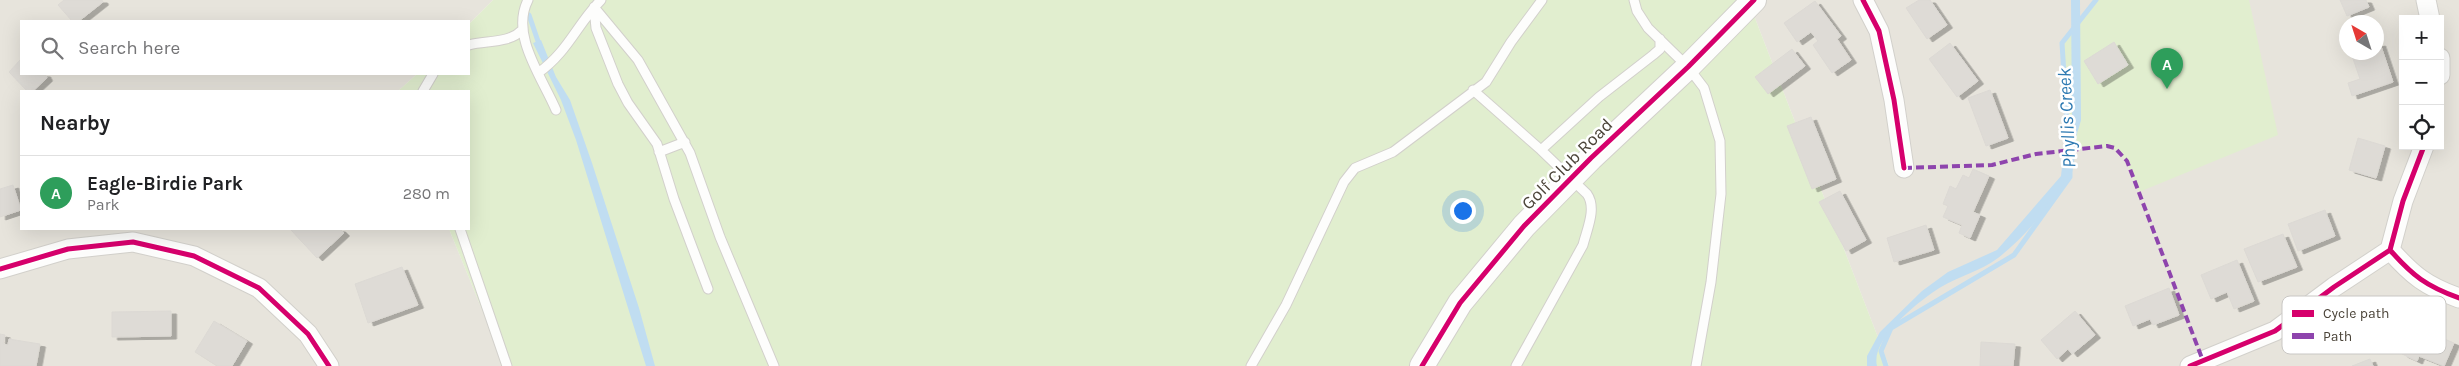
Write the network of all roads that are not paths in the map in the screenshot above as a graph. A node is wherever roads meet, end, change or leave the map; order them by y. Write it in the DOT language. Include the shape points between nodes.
graph roads {
  1 [pos="528,0"];
  2 [pos="601,0"];
  3 [pos="1542,0"];
  4 [pos="1634,0"];
  5 [pos="1754,0"];
  6 [pos="1863,0"];
  7 [pos="2426,0"];
  8 [pos="594,7"];
  9 [pos="2429,15"];
  10 [pos="522,30"];
  11 [pos="1660,39"];
  12 [pos="470,44"];
  13 [pos="1688,67"];
  14 [pos="540,71"];
  15 [pos="432,75"];
  16 [pos="424,90"];
  17 [pos="1474,90"];
  18 [pos="556,110"];
  19 [pos="685,142"];
  20 [pos="1541,150"];
  21 [pos="2422,150"];
  22 [pos="659,152"];
  23 [pos="1904,168"];
  24 [pos="1571,178"];
  25 [pos="460,230"];
  26 [pos="2390,250"];
  27 [pos="0,269"];
  28 [pos="708,289"];
  29 [pos="2322,296"];
  30 [pos="2459,298"];
  31 [pos="2282,326"];
  32 [pos="329,366"];
  33 [pos="507,366"];
  34 [pos="774,366"];
  35 [pos="1251,366"];
  36 [pos="1422,366"];
  37 [pos="1516,366"];
  38 [pos="1696,366"];
  39 [pos="2190,366"];
  1 -- 10 [label="lane" via="522,14"];
  2 -- 8 [label="lane"];
  3 -- 17 [label="lane" via="1486,82"];
  4 -- 11 [label="lane" via="1641,18"];
  5 -- 13 [label="street, Golf Club Road"];
  6 -- 23 [label="street" via="1879,31"];
  7 -- 9 [label="street"];
  8 -- 14 [label="lane" via="556,60"];
  8 -- 19 [label="lane" via="638,60"];
  8 -- 22 [label="lane" via="596,28 618,84 653,136"];
  10 -- 12 [label="lane" via="512,37"];
  10 -- 14 [label="lane"];
  11 -- 13 [label="lane"];
  11 -- 20 [label="lane" via="1660,49"];
  13 -- 24 [label="street, Golf Club Road"];
  13 -- 38 [label="lane" via="1707,96 1720,141 1721,176 1711,282"];
  14 -- 18 [label="lane"];
  15 -- 16 [label="lane"];
  17 -- 20 [label="lane"];
  17 -- 35 [label="lane" via="1393,152 1355,168 1344,182 1286,305"];
  19 -- 22 [label="lane"];
  19 -- 34 [label="lane" via="720,237"];
  20 -- 24 [label="lane"];
  21 -- 26 [label="street" via="2402,200"];
  22 -- 28 [label="lane"];
  24 -- 36 [label="street, Golf Club Road" via="1524,226 1460,303"];
  24 -- 37 [label="lane" via="1591,201 1583,245"];
  25 -- 33 [label="lane"];
  26 -- 29 [label="street"];
  26 -- 30 [label="street" via="2409,271 2432,288"];
  27 -- 32 [label="street" via="68,249 133,242 194,256 259,288 308,334"];
  31 -- 39 [label="street"];
}
